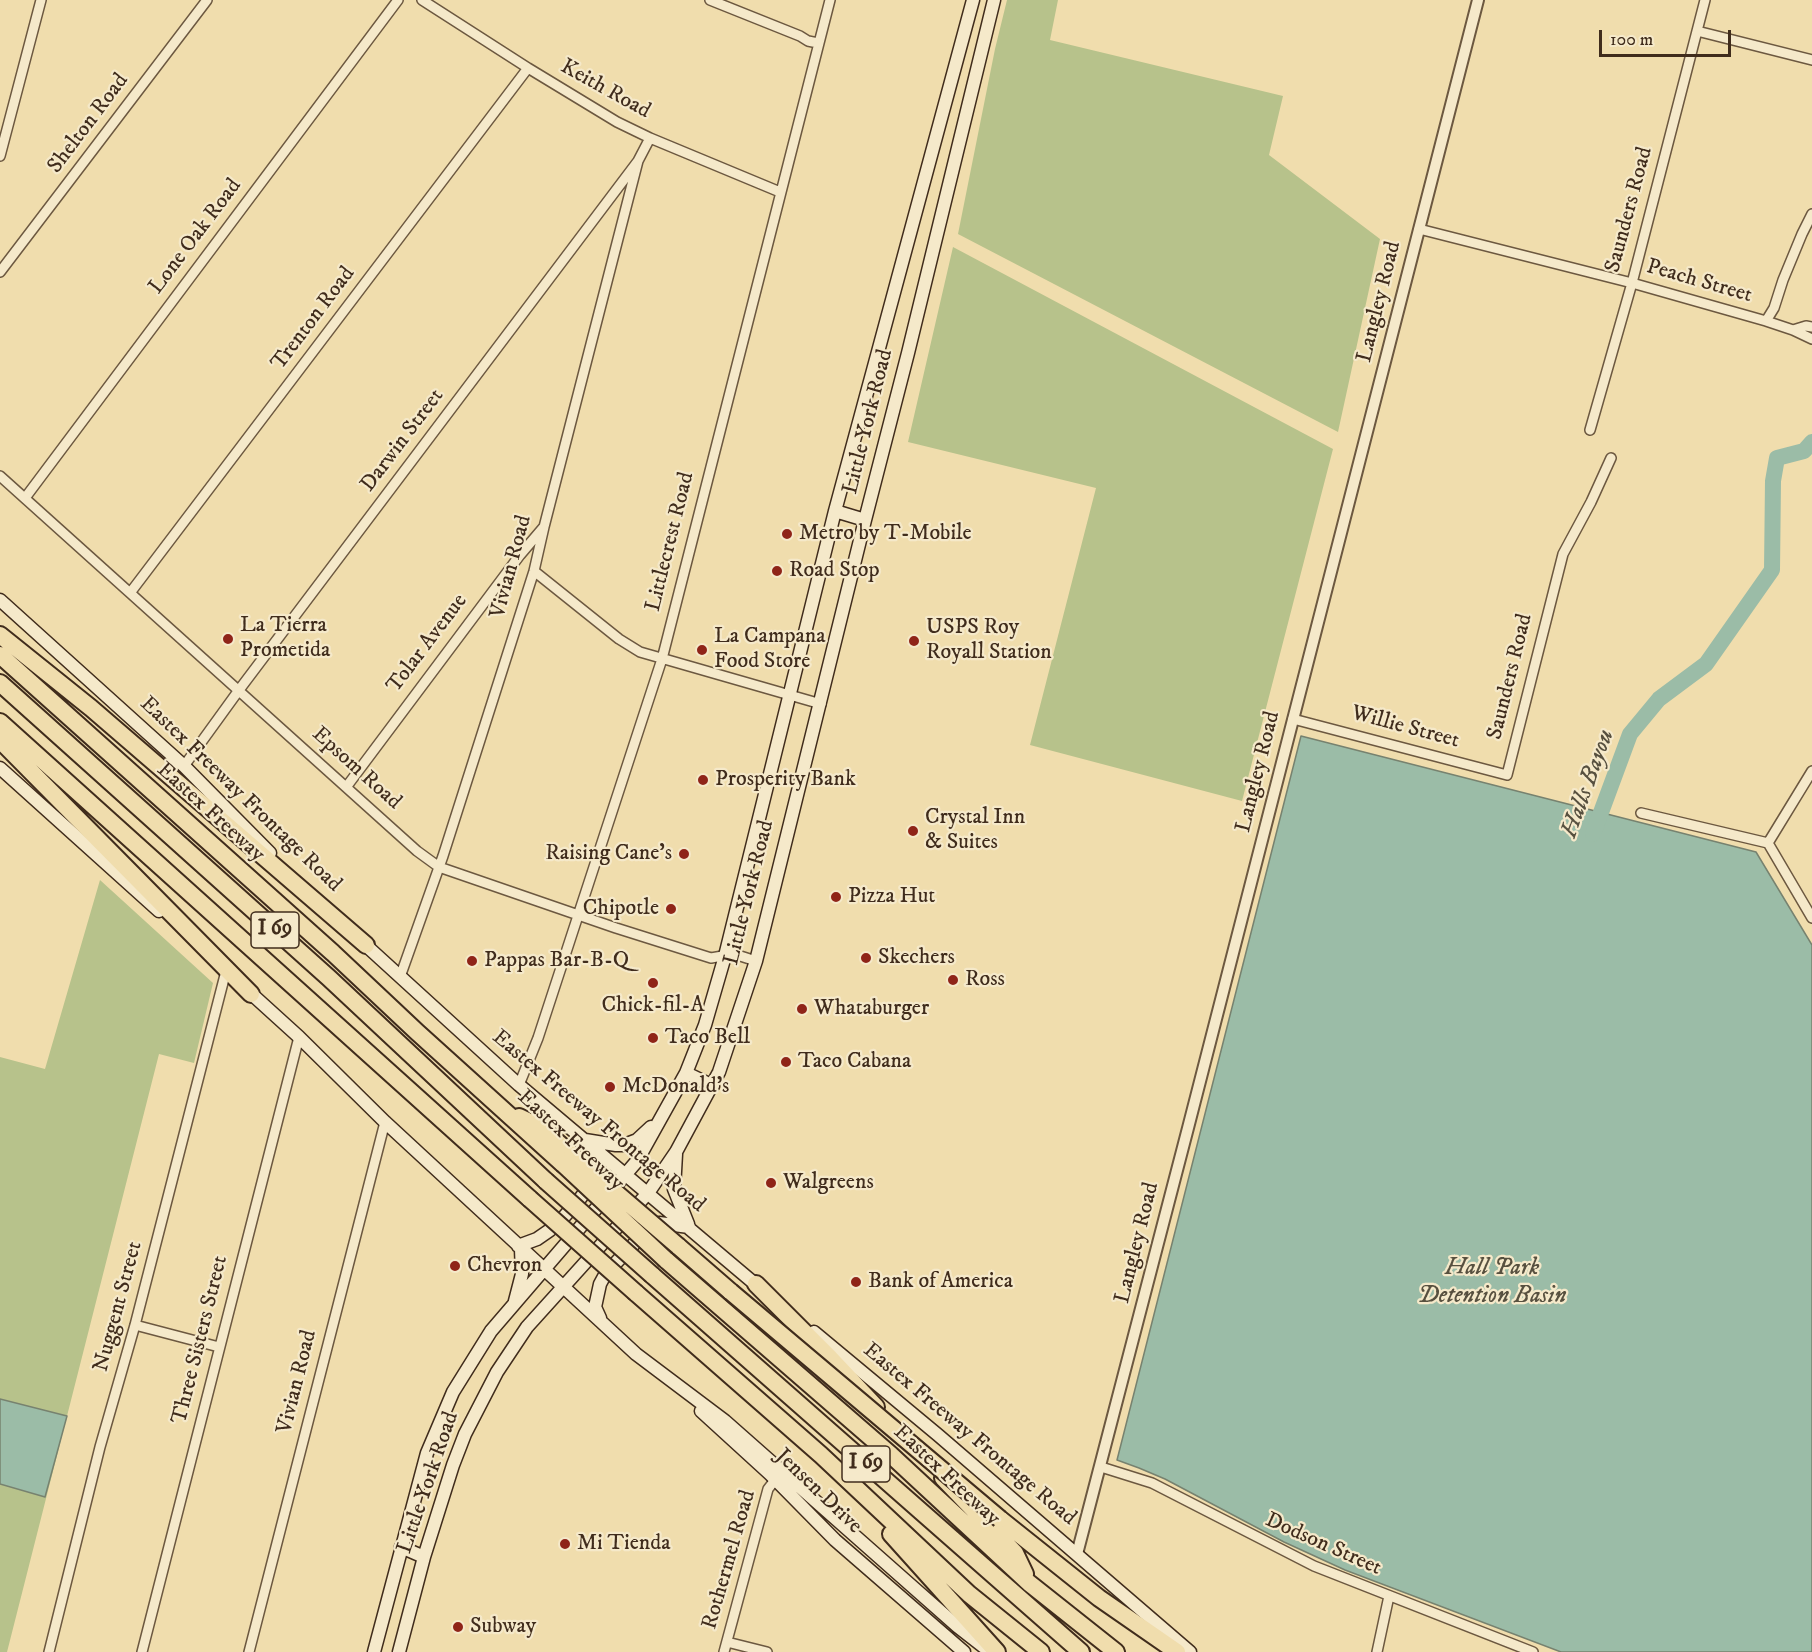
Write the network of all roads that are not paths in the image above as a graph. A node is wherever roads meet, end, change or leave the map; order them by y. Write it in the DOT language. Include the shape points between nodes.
graph roads {
  1 [pos="41,0"];
  2 [pos="207,0"];
  3 [pos="398,0"];
  4 [pos="422,0"];
  5 [pos="710,0"];
  6 [pos="830,0"];
  7 [pos="973,0"];
  8 [pos="994,0"];
  9 [pos="1478,0"];
  10 [pos="1705,0"];
  11 [pos="1697,31"];
  12 [pos="818,43"];
  13 [pos="1812,60"];
  14 [pos="528,68"];
  15 [pos="650,138"];
  16 [pos="0,156"];
  17 [pos="638,161"];
  18 [pos="780,192"];
  19 [pos="1812,214"];
  20 [pos="1419,229"];
  21 [pos="0,272"];
  22 [pos="1632,283"];
  23 [pos="1766,321"];
  24 [pos="1812,327"];
  25 [pos="1793,330"];
  26 [pos="1812,339"];
  27 [pos="1590,430"];
  28 [pos="1611,458"];
  29 [pos="0,476"];
  30 [pos="25,498"];
  31 [pos="835,511"];
  32 [pos="865,520"];
  33 [pos="544,527"];
  34 [pos="534,571"];
  35 [pos="130,592"];
  36 [pos="0,600"];
  37 [pos="0,635"];
  38 [pos="0,655"];
  39 [pos="662,659"];
  40 [pos="0,683"];
  41 [pos="239,690"];
  42 [pos="790,694"];
  43 [pos="821,704"];
  44 [pos="1293,718"];
  45 [pos="0,722"];
  46 [pos="0,740"];
  47 [pos="184,766"];
  48 [pos="0,768"];
  49 [pos="1812,771"];
  50 [pos="1507,775"];
  51 [pos="346,786"];
  52 [pos="1641,813"];
  53 [pos="1768,843"];
  54 [pos="439,867"];
  55 [pos="578,914"];
  56 [pos="1812,918"];
  57 [pos="366,945"];
  58 [pos="725,956"];
  59 [pos="756,961"];
  60 [pos="226,971"];
  61 [pos="400,977"];
  62 [pos="251,994"];
  63 [pos="299,1037"];
  64 [pos="686,1073"];
  65 [pos="519,1085"];
  66 [pos="713,1086"];
  67 [pos="661,1118"];
  68 [pos="385,1122"];
  69 [pos="584,1139"];
  70 [pos="595,1148"];
  71 [pos="676,1152"];
  72 [pos="567,1160"];
  73 [pos="626,1174"];
  74 [pos="648,1193"];
  75 [pos="690,1228"];
  76 [pos="520,1247"];
  77 [pos="544,1269"];
  78 [pos="756,1284"];
  79 [pos="564,1287"];
  80 [pos="514,1304"];
  81 [pos="601,1320"];
  82 [pos="135,1325"];
  83 [pos="219,1347"];
  84 [pos="645,1360"];
  85 [pos="821,1455"];
  86 [pos="1101,1467"];
  87 [pos="775,1480"];
  88 [pos="401,1547"];
  89 [pos="1077,1554"];
  90 [pos="424,1557"];
  91 [pos="1029,1583"];
  92 [pos="1389,1596"];
  93 [pos="727,1642"];
  94 [pos="49,1652"];
  95 [pos="142,1652"];
  96 [pos="249,1652"];
  97 [pos="374,1652"];
  98 [pos="399,1652"];
  99 [pos="724,1652"];
  100 [pos="767,1652"];
  101 [pos="964,1652"];
  102 [pos="989,1652"];
  103 [pos="997,1652"];
  104 [pos="1041,1652"];
  105 [pos="1081,1652"];
  106 [pos="1116,1652"];
  107 [pos="1177,1652"];
  108 [pos="1190,1652"];
  109 [pos="1377,1652"];
  110 [pos="1533,1652"];
  1 -- 16 [label="street"];
  2 -- 21 [label="street, Shelton Road"];
  3 -- 30 [label="street, Lone Oak Road"];
  4 -- 14 [label="street, Keith Road"];
  5 -- 12 [label="street"];
  6 -- 12 [label="street, Littlecrest Road"];
  7 -- 31 [label="main road, Little York Road"];
  8 -- 32 [label="main road, Little York Road"];
  9 -- 20 [label="street, Langley Road"];
  10 -- 11 [label="street, Saunders Road"];
  11 -- 13 [label="street"];
  11 -- 22 [label="street, Saunders Road"];
  12 -- 18 [label="street, Littlecrest Road"];
  14 -- 15 [label="street, Keith Road"];
  14 -- 35 [label="street, Trenton Road"];
  15 -- 17 [label="street, Darwin Street"];
  15 -- 18 [label="street, Keith Road"];
  17 -- 33 [label="street, Vivian Road"];
  17 -- 41 [label="street, Darwin Street"];
  18 -- 39 [label="street, Littlecrest Road"];
  19 -- 23 [label="street"];
  20 -- 22 [label="street, Peach Street"];
  20 -- 44 [label="street, Langley Road"];
  22 -- 23 [label="street, Peach Street"];
  22 -- 27 [label="street, Saunders Road"];
  23 -- 25 [label="street, Peach Street"];
  24 -- 25 [label="street, Peach Street"];
  25 -- 26 [label="street, Peach Street"];
  28 -- 50 [label="street, Saunders Road" via="1563,554"];
  29 -- 30 [label="street, Epsom Road"];
  30 -- 35 [label="street, Epsom Road"];
  31 -- 32 [label="main road"];
  31 -- 42 [label="main road, Little York Road"];
  32 -- 43 [label="main road, Little York Road"];
  33 -- 34 [label="street, Vivian Road"];
  33 -- 51 [label="street, Tolar Avenue"];
  34 -- 39 [label="street" via="619,639"];
  34 -- 54 [label="street, Vivian Road"];
  35 -- 41 [label="street, Epsom Road"];
  36 -- 47 [label="main road, Eastex Freeway Frontage Road"];
  37 -- 57 [label="highway" via="91,708"];
  38 -- 72 [label="highway, Eastex Freeway / I 69" via="502,1109"];
  39 -- 42 [label="street"];
  39 -- 55 [label="street, Littlecrest Road"];
  40 -- 105 [label="highway, I 69, bridge" via="321,970 546,1181"];
  41 -- 47 [label="street, Darwin Street"];
  41 -- 51 [label="street, Epsom Road"];
  42 -- 43 [label="street"];
  42 -- 58 [label="main road, Little York Road"];
  43 -- 59 [label="main road, Little York Road"];
  44 -- 50 [label="street, Willie Street"];
  44 -- 86 [label="street, Langley Road"];
  45 -- 85 [label="highway, I 69, bridge"];
  46 -- 62 [label="highway"];
  47 -- 57 [label="main road, Eastex Freeway Frontage Road"];
  48 -- 60 [label="main road"];
  49 -- 53 [label="street"];
  51 -- 54 [label="street, Epsom Road"];
  52 -- 53 [label="street"];
  53 -- 56 [label="street"];
  54 -- 55 [label="street, Epsom Road"];
  54 -- 61 [label="street, Vivian Road"];
  55 -- 58 [label="street, Epsom Road" via="711,958"];
  55 -- 65 [label="street, Littlecrest Road"];
  57 -- 61 [label="main road, Eastex Freeway Frontage Road"];
  58 -- 59 [label="street, Epsom Road" via="734,954"];
  58 -- 64 [label="main road, Little York Road"];
  59 -- 66 [label="main road, Little York Road"];
  60 -- 62 [label="main road"];
  60 -- 82 [label="street, Nuggent Street"];
  61 -- 65 [label="main road, Eastex Freeway Frontage Road"];
  62 -- 63 [label="main road"];
  63 -- 68 [label="main road"];
  63 -- 83 [label="street, Three Sisters Street"];
  64 -- 66 [label="main road"];
  64 -- 67 [label="main road, Little York Road"];
  65 -- 69 [label="main road, Eastex Freeway Frontage Road"];
  66 -- 71 [label="main road, Little York Road"];
  67 -- 69 [label="main road" via="637,1140 624,1144"];
  67 -- 73 [label="main road, Little York Road"];
  68 -- 76 [label="main road"];
  68 -- 96 [label="street, Vivian Road"];
  69 -- 70 [label="main road, Eastex Freeway Frontage Road"];
  70 -- 73 [label="main road, Eastex Freeway Frontage Road"];
  70 -- 76 [label="main road" via="597,1168 579,1200 550,1230"];
  71 -- 74 [label="main road, Little York Road"];
  71 -- 75 [label="main road" via="674,1189"];
  72 -- 91 [label="highway, Eastex Freeway / I 69, bridge" via="666,1260 891,1455"];
  72 -- 107 [label="highway, bridge" via="678,1245 1000,1519 1100,1598"];
  73 -- 74 [label="main road, Eastex Freeway Frontage Road"];
  73 -- 77 [label="main road, Little York Road"];
  74 -- 75 [label="main road, Eastex Freeway Frontage Road"];
  74 -- 79 [label="main road, Little York Road"];
  75 -- 78 [label="main road, Eastex Freeway Frontage Road"];
  75 -- 81 [label="main road" via="659,1223 634,1244 600,1284 595,1307"];
  76 -- 77 [label="main road"];
  76 -- 80 [label="main road" via="522,1274"];
  77 -- 79 [label="main road"];
  77 -- 80 [label="main road, Little York Road"];
  78 -- 89 [label="main road, Eastex Freeway Frontage Road"];
  78 -- 91 [label="highway" via="1015,1553"];
  79 -- 81 [label="main road"];
  79 -- 90 [label="main road, Little York Road" via="520,1336 479,1406 453,1466"];
  80 -- 88 [label="main road, Little York Road" via="453,1392 427,1453"];
  81 -- 84 [label="main road"];
  82 -- 83 [label="street"];
  82 -- 94 [label="street, Nuggent Street"];
  83 -- 95 [label="street, Three Sisters Street"];
  84 -- 87 [label="main road, Jensen Drive"];
  84 -- 102 [label="main road" via="725,1421"];
  85 -- 103 [label="highway"];
  85 -- 104 [label="highway, I 69" via="969,1594"];
  86 -- 89 [label="street, Langley Road"];
  86 -- 92 [label="street, Dodson Street" via="1152,1484 1314,1566"];
  87 -- 93 [label="street, Rothermel Road" via="768,1489"];
  87 -- 101 [label="main road, Jensen Drive" via="835,1540"];
  88 -- 90 [label="main road"];
  88 -- 97 [label="main road, Little York Road"];
  89 -- 108 [label="main road, Eastex Freeway Frontage Road"];
  90 -- 98 [label="main road, Little York Road"];
  91 -- 106 [label="highway, Eastex Freeway / I 69"];
  92 -- 109 [label="street"];
  92 -- 110 [label="street, Dodson Street"];
  93 -- 99 [label="street, Rothermel Road"];
  93 -- 100 [label="street"];
}
